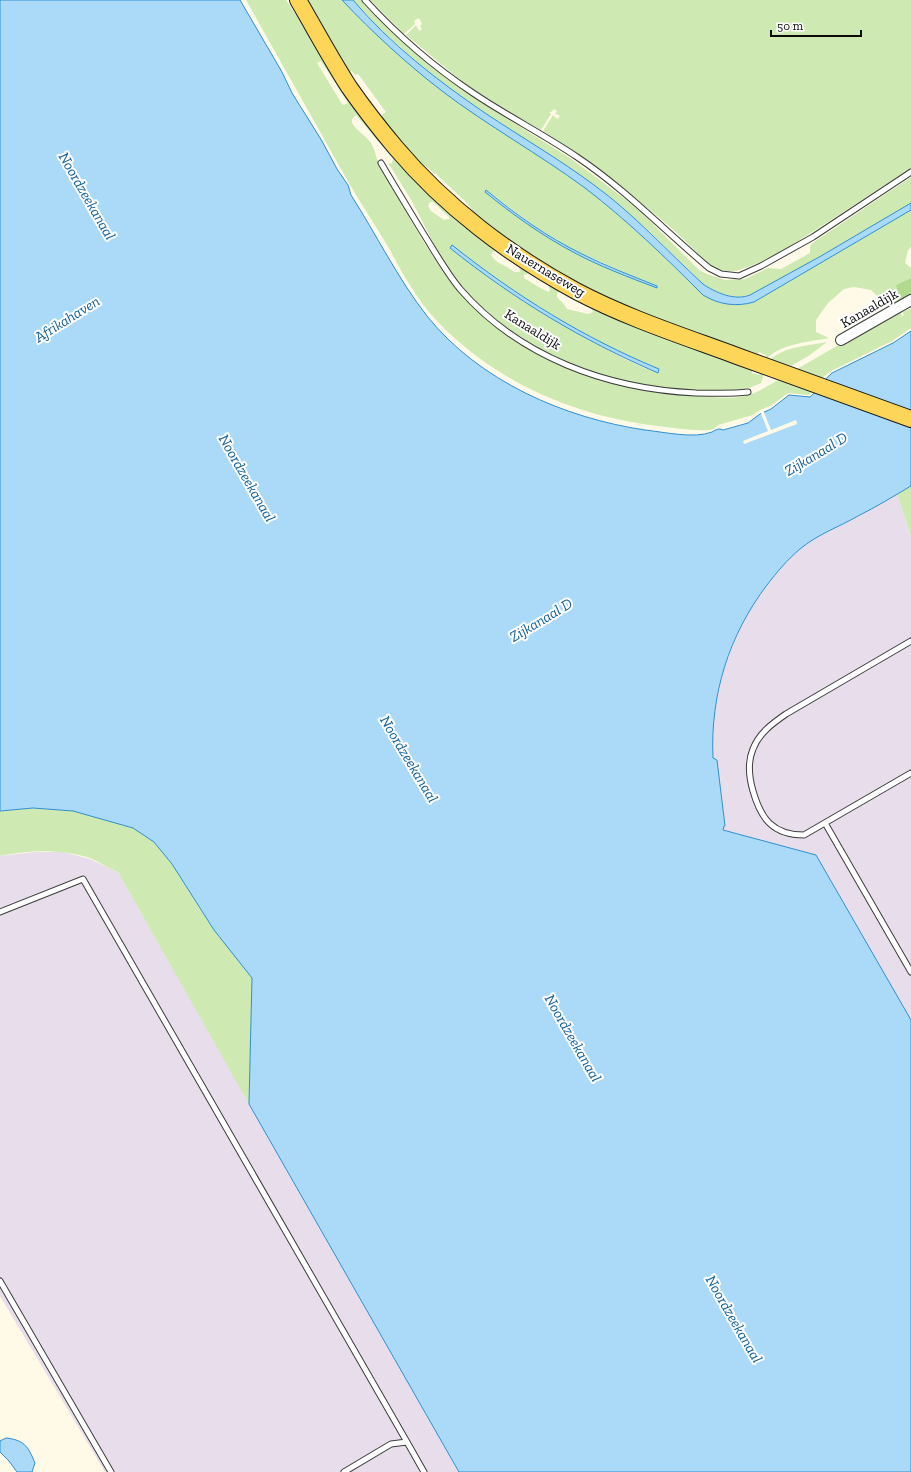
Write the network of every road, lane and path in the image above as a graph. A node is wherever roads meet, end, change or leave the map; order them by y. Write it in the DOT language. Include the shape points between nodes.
graph roads {
  1 [pos="298,0"];
  2 [pos="365,0"];
  3 [pos="381,163"];
  4 [pos="911,172"];
  5 [pos="911,300"];
  6 [pos="841,340"];
  7 [pos="748,392"];
  8 [pos="911,419"];
  9 [pos="911,641"];
  10 [pos="911,773"];
  11 [pos="825,823"];
  12 [pos="0,912"];
  13 [pos="911,972"];
  14 [pos="0,1281"];
  15 [pos="407,1442"];
  16 [pos="111,1472"];
  17 [pos="344,1472"];
  18 [pos="424,1472"];
  1 -- 8 [label="main road, Nauernaseweg" via="349,87 396,148 440,193 482,229 528,262 577,291 645,321"];
  2 -- 4 [label="lane" via="404,38 460,83 577,157 635,202 709,268 721,274 739,276 761,266 813,237"];
  3 -- 7 [label="lane, Kanaaldijk" via="459,288 481,312 534,350 576,369 620,383 650,389 679,392"];
  5 -- 6 [label="street, Kanaaldijk"];
  9 -- 11 [label="lane" via="786,714 772,724 756,743 750,758 749,775 756,801 769,823 781,831 804,835"];
  10 -- 11 [label="lane"];
  11 -- 13 [label="lane"];
  12 -- 15 [label="lane" via="83,879"];
  14 -- 16 [label="lane"];
  15 -- 17 [label="lane" via="391,1444"];
  15 -- 18 [label="lane"];
}
